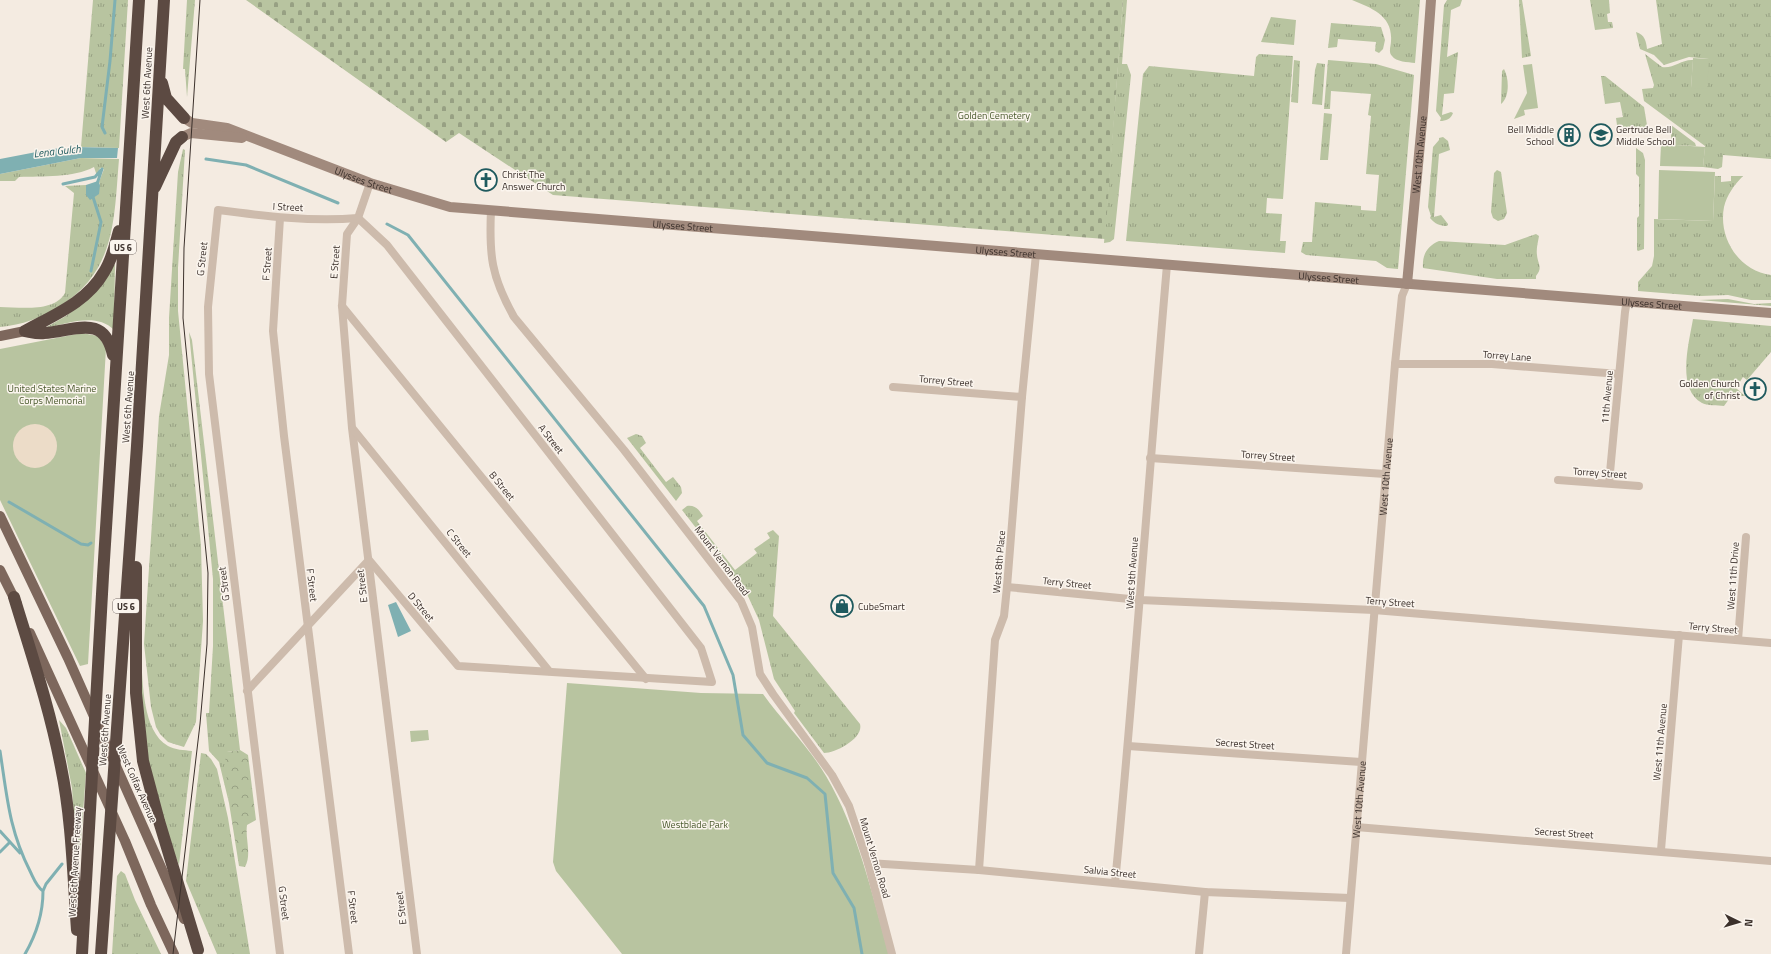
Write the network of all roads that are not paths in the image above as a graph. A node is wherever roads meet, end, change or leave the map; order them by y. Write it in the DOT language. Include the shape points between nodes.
graph roads {
  1 [pos="139,0"];
  2 [pos="164,0"];
  3 [pos="1431,0"];
  4 [pos="160,70"];
  5 [pos="184,118"];
  6 [pos="182,137"];
  7 [pos="252,139"];
  8 [pos="370,183"];
  9 [pos="153,189"];
  10 [pos="126,205"];
  11 [pos="218,210"];
  12 [pos="491,210"];
  13 [pos="280,218"];
  14 [pos="358,218"];
  15 [pos="1036,254"];
  16 [pos="1167,265"];
  17 [pos="1408,284"];
  18 [pos="1630,302"];
  19 [pos="342,306"];
  20 [pos="1771,313"];
  21 [pos="25,331"];
  22 [pos="0,336"];
  23 [pos="1395,364"];
  24 [pos="117,368"];
  25 [pos="1618,374"];
  26 [pos="893,387"];
  27 [pos="1022,397"];
  28 [pos="352,428"];
  29 [pos="137,446"];
  30 [pos="1150,458"];
  31 [pos="1385,474"];
  32 [pos="1558,480"];
  33 [pos="1610,483"];
  34 [pos="1639,486"];
  35 [pos="0,516"];
  36 [pos="1746,537"];
  37 [pos="369,560"];
  38 [pos="0,570"];
  39 [pos="1007,587"];
  40 [pos="14,597"];
  41 [pos="1140,600"];
  42 [pos="1374,610"];
  43 [pos="307,625"];
  44 [pos="1679,635"];
  45 [pos="1738,640"];
  46 [pos="1771,643"];
  47 [pos="549,671"];
  48 [pos="646,679"];
  49 [pos="247,691"];
  50 [pos="95,718"];
  51 [pos="1128,746"];
  52 [pos="1361,762"];
  53 [pos="115,766"];
  54 [pos="92,772"];
  55 [pos="112,815"];
  56 [pos="1356,827"];
  57 [pos="1662,850"];
  58 [pos="1771,861"];
  59 [pos="868,863"];
  60 [pos="979,870"];
  61 [pos="1115,883"];
  62 [pos="1205,892"];
  63 [pos="1350,898"];
  64 [pos="199,952"];
  65 [pos="78,954"];
  66 [pos="82,954"];
  67 [pos="101,954"];
  68 [pos="174,954"];
  69 [pos="280,954"];
  70 [pos="349,954"];
  71 [pos="417,954"];
  72 [pos="892,954"];
  73 [pos="1199,954"];
  74 [pos="1346,954"];
  1 -- 10 [label="highway, West 6th Avenue / US 6"];
  2 -- 4 [label="highway, West 6th Avenue / US 6"];
  3 -- 17 [label="street, West 10th Avenue"];
  4 -- 5 [label="highway" via="166,98"];
  4 -- 9 [label="highway, West 6th Avenue / US 6"];
  5 -- 7 [label="street, Ulysses Street" via="192,123 227,128"];
  6 -- 7 [label="street, Ulysses Street" via="191,133"];
  6 -- 9 [label="highway" via="176,142"];
  7 -- 8 [label="street, Ulysses Street"];
  8 -- 12 [label="street, Ulysses Street" via="450,207"];
  8 -- 14 [label="street, E Street"];
  9 -- 29 [label="highway, West 6th Avenue / US 6"];
  10 -- 21 [label="highway" via="104,273 68,309"];
  10 -- 24 [label="highway, West 6th Avenue / US 6"];
  11 -- 13 [label="street, I Street"];
  11 -- 49 [label="street, G Street" via="208,307 209,374"];
  12 -- 15 [label="street, Ulysses Street"];
  12 -- 59 [label="street, Mount Vernon Road" via="490,245 494,273 500,292 514,317 624,450 741,601 752,627 760,674 832,775 849,806"];
  13 -- 14 [label="street, I Street"];
  13 -- 43 [label="street, F Street" via="273,330"];
  14 -- 19 [label="street, E Street" via="347,234"];
  14 -- 48 [label="street, A Street" via="387,245 701,648 712,682"];
  15 -- 16 [label="street, Ulysses Street"];
  15 -- 27 [label="street, West 8th Place"];
  16 -- 17 [label="street, Ulysses Street"];
  16 -- 30 [label="street, West 9th Avenue"];
  17 -- 18 [label="street, Ulysses Street"];
  17 -- 23 [label="street, West 10th Avenue" via="1402,296"];
  18 -- 20 [label="street, Ulysses Street"];
  18 -- 25 [label="street, 11th Avenue" via="1624,312"];
  19 -- 28 [label="street, E Street"];
  19 -- 48 [label="street, B Street"];
  21 -- 22 [label="main road"];
  21 -- 24 [label="highway" via="42,333 84,327 102,331 110,342"];
  23 -- 25 [label="street, Torrey Lane" via="1492,364"];
  23 -- 31 [label="street, West 10th Avenue"];
  24 -- 50 [label="highway, West 6th Avenue / US 6"];
  25 -- 33 [label="street, 11th Avenue"];
  26 -- 27 [label="street, Torrey Street"];
  27 -- 39 [label="street, West 8th Place"];
  28 -- 37 [label="street, E Street"];
  28 -- 47 [label="street, C Street"];
  29 -- 53 [label="highway, West 6th Avenue / US 6"];
  29 -- 64 [label="highway" via="136,693 143,761 150,792"];
  30 -- 31 [label="street, Torrey Street"];
  30 -- 41 [label="street, West 9th Avenue"];
  31 -- 42 [label="street, West 10th Avenue"];
  32 -- 33 [label="street, Torrey Street"];
  33 -- 34 [label="street, Torrey Street"];
  35 -- 50 [label="main road, West Colfax Avenue"];
  36 -- 45 [label="street, West 11th Drive"];
  37 -- 43 [label="street"];
  37 -- 47 [label="street, D Street" via="458,666"];
  37 -- 71 [label="street, E Street"];
  38 -- 40 [label="main road"];
  39 -- 41 [label="street, Terry Street"];
  39 -- 60 [label="street, West 8th Place" via="1004,616 995,640"];
  40 -- 54 [label="main road"];
  40 -- 65 [label="highway" via="62,768 70,831"];
  41 -- 42 [label="street, Terry Street"];
  41 -- 51 [label="street, West 9th Avenue"];
  42 -- 44 [label="street, Terry Street"];
  42 -- 52 [label="street, West 10th Avenue"];
  43 -- 49 [label="street"];
  43 -- 70 [label="street, F Street"];
  44 -- 45 [label="street, Terry Street"];
  44 -- 57 [label="street, West 11th Avenue"];
  45 -- 46 [label="street, Terry Street"];
  47 -- 48 [label="street"];
  49 -- 69 [label="street, G Street"];
  50 -- 53 [label="main road, West Colfax Avenue"];
  50 -- 54 [label="highway, West 6th Avenue / US 6"];
  51 -- 52 [label="street, Secrest Street"];
  51 -- 61 [label="street, West 9th Avenue"];
  52 -- 56 [label="street, West 10th Avenue"];
  53 -- 55 [label="highway, West 6th Avenue / US 6"];
  53 -- 64 [label="main road, West Colfax Avenue"];
  54 -- 55 [label="main road"];
  54 -- 66 [label="highway, West 6th Avenue Freeway / US 6"];
  55 -- 67 [label="highway, US 6"];
  55 -- 68 [label="main road"];
  56 -- 57 [label="street, Secrest Street"];
  56 -- 63 [label="street, West 10th Avenue"];
  57 -- 58 [label="street, Secrest Street"];
  59 -- 60 [label="street, Salvia Street"];
  59 -- 72 [label="street, Mount Vernon Road"];
  60 -- 61 [label="street, Salvia Street"];
  61 -- 62 [label="street, Salvia Street"];
  62 -- 63 [label="street, Salvia Street"];
  62 -- 73 [label="street"];
  63 -- 74 [label="street, West 10th Avenue"];
}
